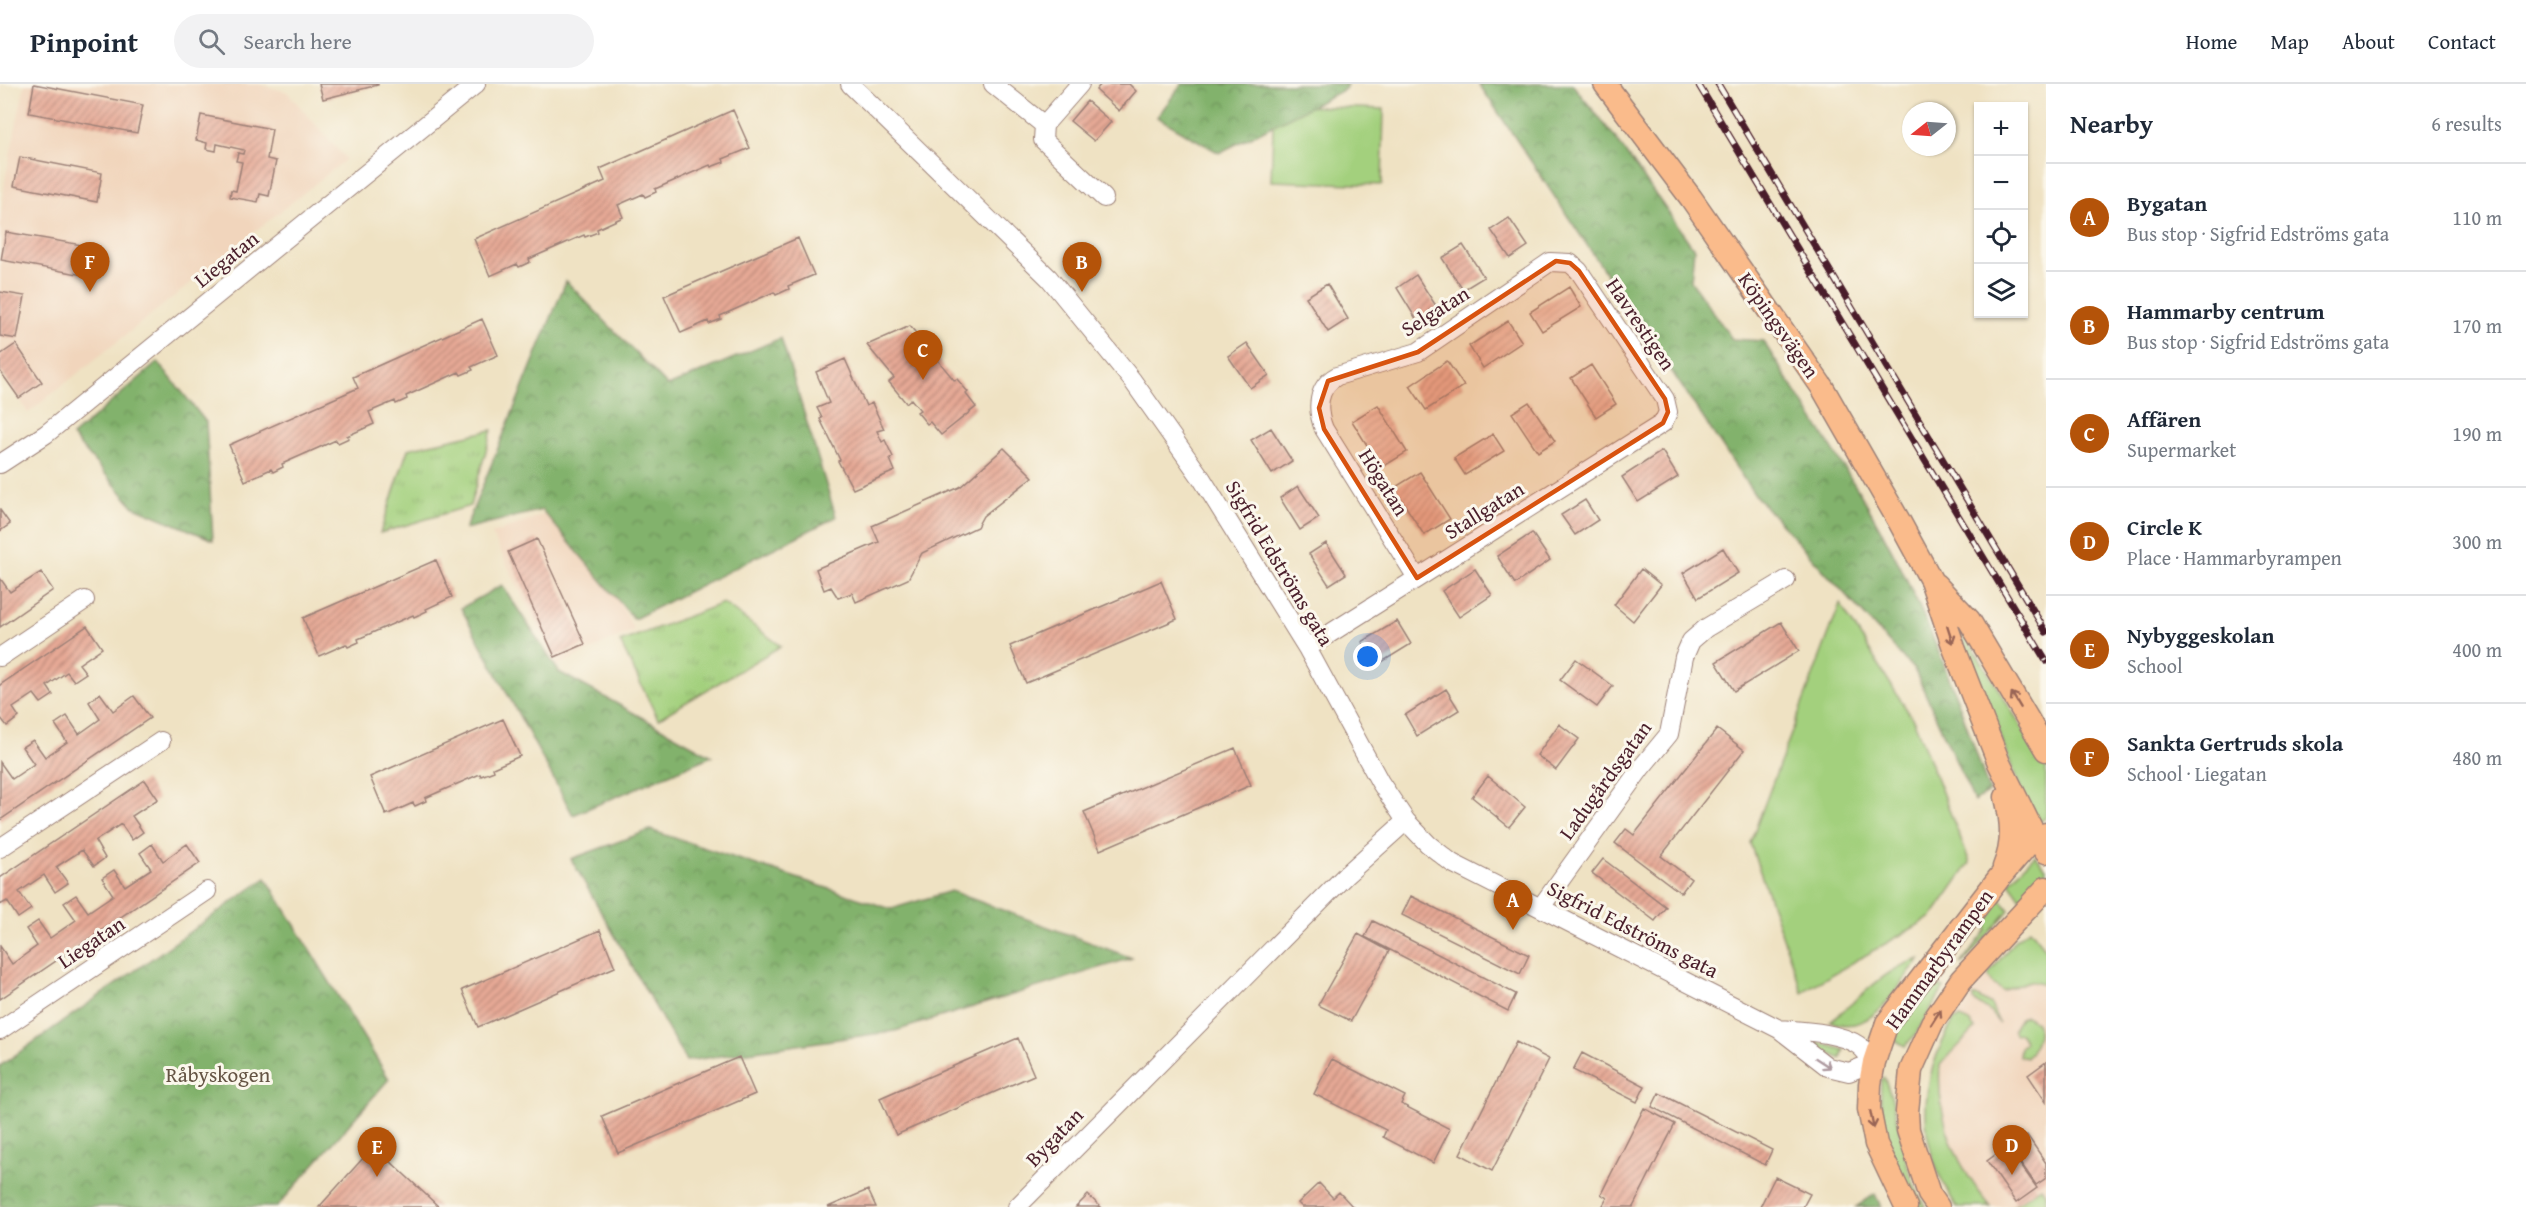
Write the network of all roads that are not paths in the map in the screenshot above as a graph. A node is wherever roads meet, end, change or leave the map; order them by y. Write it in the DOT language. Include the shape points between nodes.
graph roads {
  1 [pos="476,84"];
  2 [pos="850,84"];
  3 [pos="993,84"];
  4 [pos="1080,84"];
  5 [pos="1605,84"];
  6 [pos="1044,125"];
  7 [pos="1104,198"];
  8 [pos="1581,275"];
  9 [pos="1665,399"];
  10 [pos="1319,408"];
  11 [pos="0,464"];
  12 [pos="1417,578"];
  13 [pos="1786,580"];
  14 [pos="1931,580"];
  15 [pos="85,600"];
  16 [pos="1307,648"];
  17 [pos="0,657"];
  18 [pos="161,741"];
  19 [pos="2046,750"];
  20 [pos="1999,763"];
  21 [pos="1406,821"];
  22 [pos="2042,841"];
  23 [pos="0,848"];
  24 [pos="1999,878"];
  25 [pos="2046,888"];
  26 [pos="207,891"];
  27 [pos="2037,906"];
  28 [pos="1541,907"];
  29 [pos="1936,961"];
  30 [pos="1961,981"];
  31 [pos="0,1029"];
  32 [pos="1779,1029"];
  33 [pos="1874,1062"];
  34 [pos="1911,1070"];
  35 [pos="1017,1207"];
  36 [pos="1905,1207"];
  37 [pos="1938,1207"];
  1 -- 11 [label="street, Liegatan" via="46,434"];
  2 -- 16 [label="street, Sigfrid Edströms gata" via="1041,270 1090,327 1202,479"];
  3 -- 6 [label="street"];
  4 -- 6 [label="street"];
  5 -- 14 [label="main road, Köpingsvägen" via="1691,198 1822,387"];
  6 -- 7 [label="street" via="1042,140"];
  8 -- 9 [label="street, Havrestigen"];
  8 -- 10 [label="street, Selgatan" via="1570,263 1550,262 1418,352 1349,371 1328,381 1320,394"];
  9 -- 12 [label="street, Stallgatan" via="1668,412 1663,423"];
  10 -- 12 [label="street, Högatan" via="1324,429"];
  12 -- 16 [label="street, Stallgatan"];
  13 -- 28 [label="street, Ladugårdsgatan" via="1691,641 1684,657 1669,734"];
  19 -- 14 [label="main road, Köpingsvägen, one-way" via="1969,620"];
  14 -- 20 [label="main road, Köpingsvägen, one-way"];
  15 -- 17 [label="street"];
  16 -- 21 [label="street, Sigfrid Edströms gata" via="1380,782"];
  18 -- 23 [label="street"];
  20 -- 22 [label="main road, Köpingsvägen"];
  20 -- 24 [label="main road" via="2012,821 2011,846"];
  21 -- 28 [label="street, Sigfrid Edströms gata" via="1452,863"];
  21 -- 35 [label="street, Bygatan" via="1346,874"];
  22 -- 24 [label="main road, Hammarbyrampen"];
  24 -- 29 [label="main road, Hammarbyrampen"];
  25 -- 27 [label="main road, Hammarbyrampen"];
  26 -- 31 [label="street, Liegatan"];
  27 -- 30 [label="main road, Hammarbyrampen"];
  28 -- 32 [label="street, Sigfrid Edströms gata"];
  29 -- 30 [label="main road"];
  29 -- 33 [label="main road, Hammarbyrampen" via="1887,1023"];
  34 -- 30 [label="main road, Hammarbyrampen, one-way" via="1932,1023"];
  32 -- 33 [label="street, Sigfrid Edströms gata" via="1813,1031 1851,1041"];
  32 -- 33 [label="street, Sigfrid Edströms gata, one-way" via="1828,1067 1841,1072"];
  33 -- 34 [label="main road"];
  33 -- 36 [label="main road, Hammarbyrampen, one-way" via="1869,1109 1876,1144"];
  34 -- 37 [label="main road, Hammarbyrampen" via="1908,1130 1929,1194"];
}
